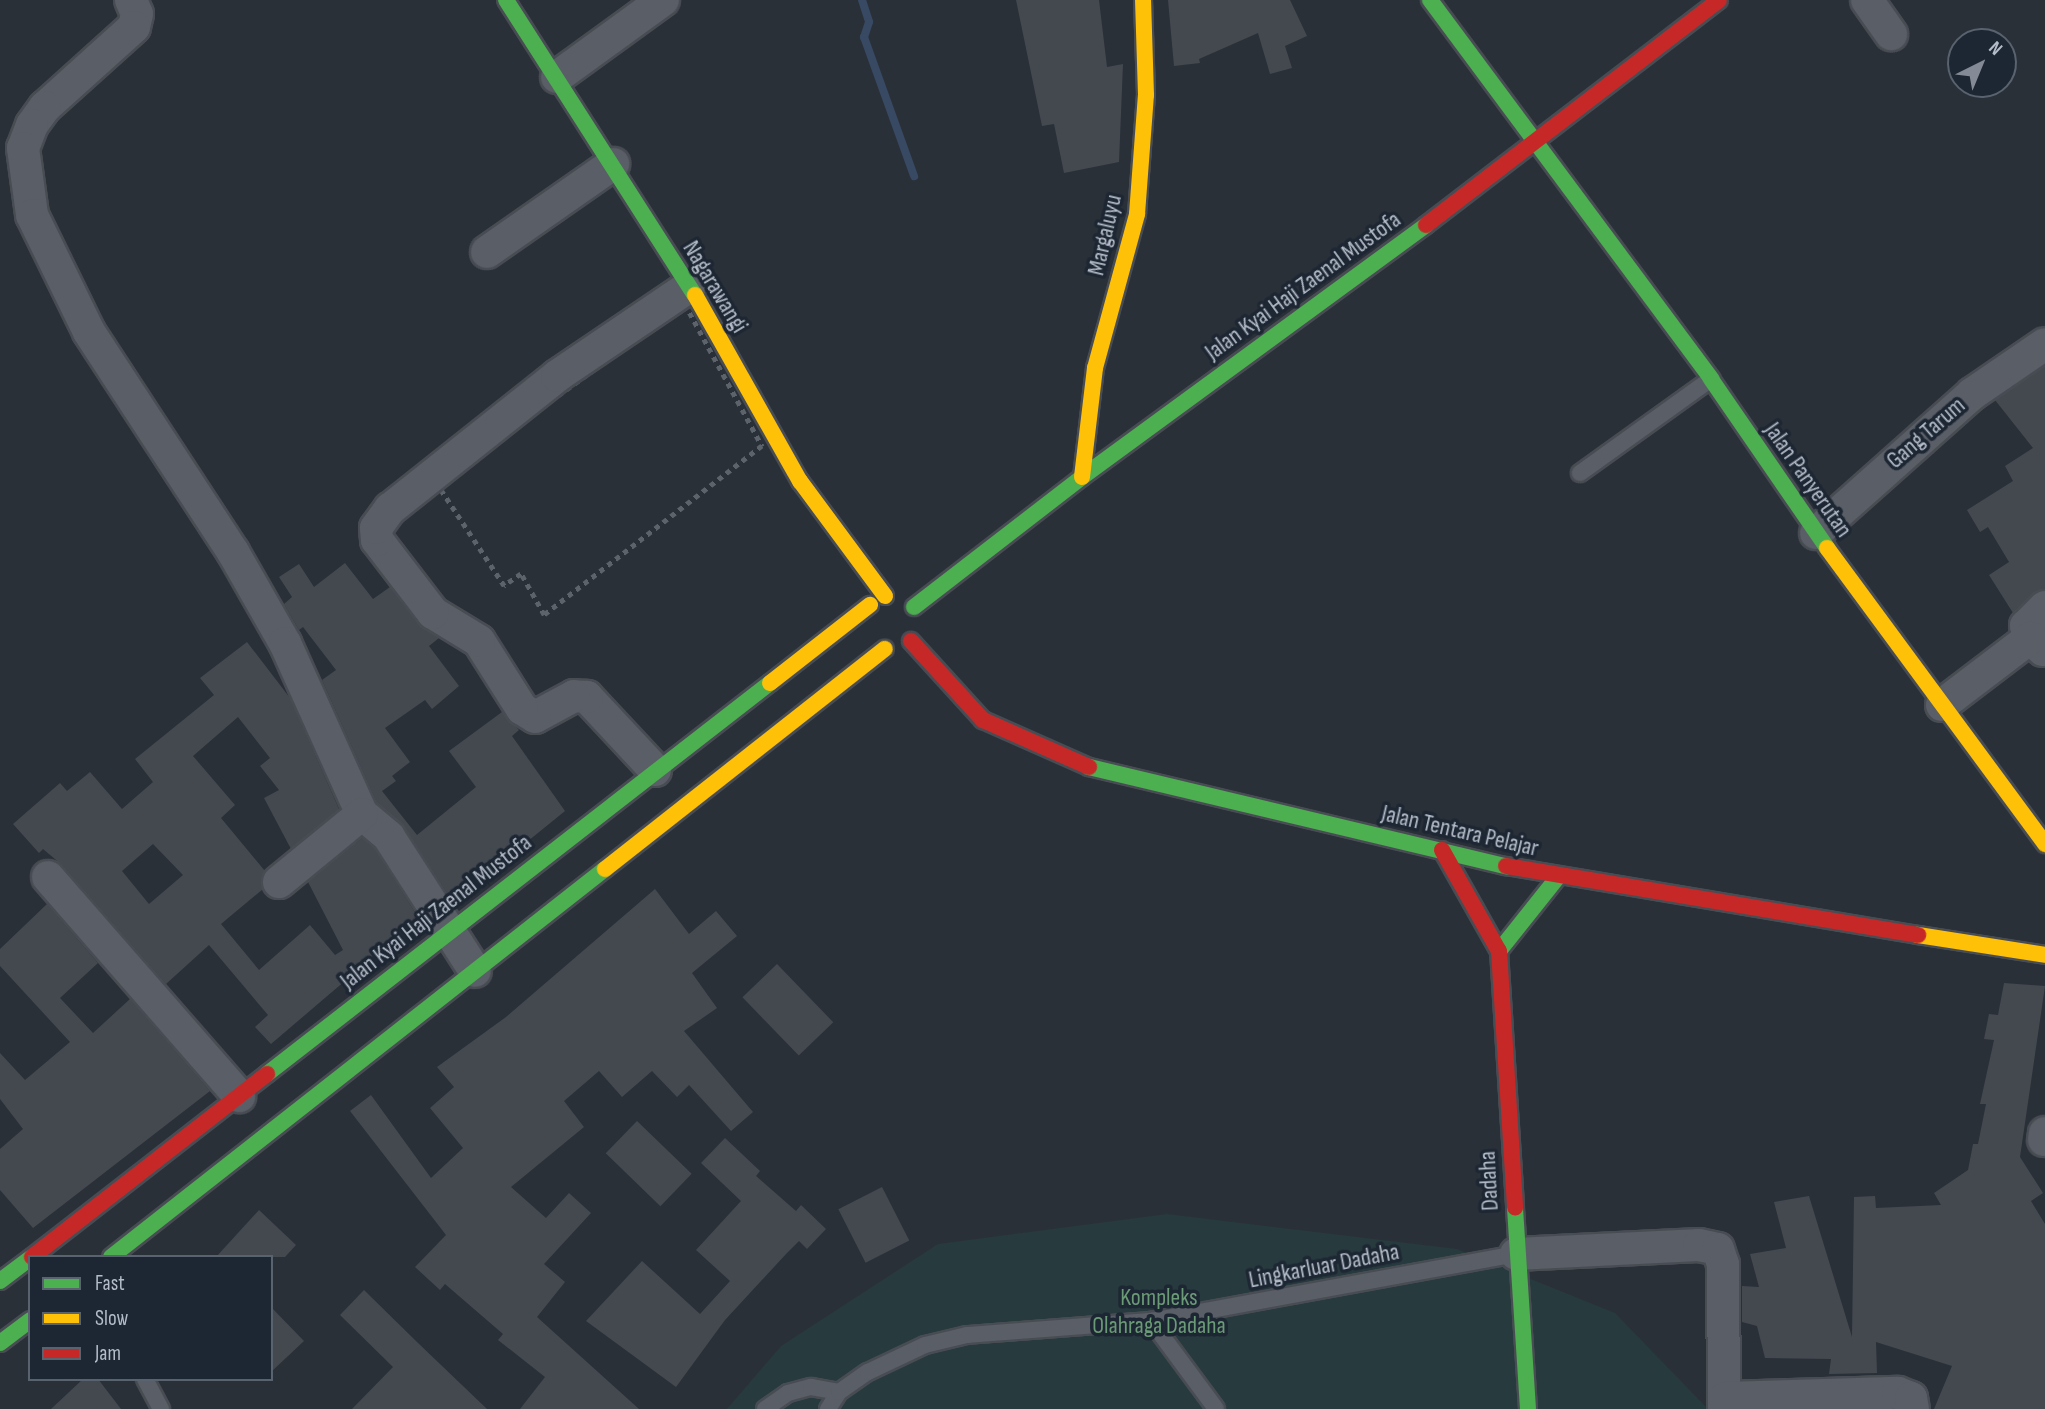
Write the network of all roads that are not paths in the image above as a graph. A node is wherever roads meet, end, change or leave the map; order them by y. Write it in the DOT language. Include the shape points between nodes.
graph roads {
  1 [pos="131,0"];
  2 [pos="506,0"];
  3 [pos="663,0"];
  4 [pos="1143,0"];
  5 [pos="1430,0"];
  6 [pos="1719,0"];
  7 [pos="1867,0"];
  8 [pos="1891,34"];
  9 [pos="557,77"];
  10 [pos="1536,139"];
  11 [pos="613,164"];
  12 [pos="487,252"];
  13 [pos="690,286"];
  14 [pos="2045,344"];
  15 [pos="1711,379"];
  16 [pos="1580,473"];
  17 [pos="1082,477"];
  18 [pos="1816,533"];
  19 [pos="886,596"];
  20 [pos="870,605"];
  21 [pos="2045,607"];
  22 [pos="915,624"];
  23 [pos="2037,645"];
  24 [pos="885,649"];
  25 [pos="1942,705"];
  26 [pos="655,770"];
  27 [pos="362,814"];
  28 [pos="2045,844"];
  29 [pos="1442,850"];
  30 [pos="48,877"];
  31 [pos="1557,878"];
  32 [pos="279,882"];
  33 [pos="450,929"];
  34 [pos="1499,951"];
  35 [pos="2045,955"];
  36 [pos="475,971"];
  37 [pos="239,1096"];
  38 [pos="2045,1133"];
  39 [pos="2044,1140"];
  40 [pos="1516,1254"];
  41 [pos="34,1255"];
  42 [pos="114,1255"];
  43 [pos="28,1259"];
  44 [pos="0,1281"];
  45 [pos="1151,1321"];
  46 [pos="28,1322"];
  47 [pos="0,1343"];
  48 [pos="146,1381"];
  49 [pos="839,1392"];
  50 [pos="1724,1403"];
  51 [pos="161,1409"];
  52 [pos="765,1409"];
  53 [pos="828,1409"];
  54 [pos="1216,1409"];
  55 [pos="1528,1409"];
  56 [pos="1913,1409"];
  1 -- 27 [label="street" via="137,14 134,27 45,107 32,125 23,148 32,215 89,332 233,552 285,643"];
  2 -- 9 [label="main road, Nagarawangi"];
  3 -- 9 [label="street"];
  4 -- 17 [label="main road, Margaluyu" via="1146,95 1137,214 1095,368"];
  5 -- 10 [label="main road, Jalan Panyerutan"];
  6 -- 10 [label="main road, Jalan Kyai Haji Zaenal Mustofa"];
  7 -- 8 [label="street"];
  9 -- 11 [label="main road, Nagarawangi"];
  10 -- 15 [label="main road, Jalan Panyerutan"];
  10 -- 17 [label="main road, Jalan Kyai Haji Zaenal Mustofa"];
  11 -- 12 [label="street"];
  11 -- 13 [label="main road, Nagarawangi"];
  13 -- 19 [label="main road, Nagarawangi" via="800,481"];
  13 -- 26 [label="street" via="557,376 390,509 376,528 377,540 433,612 479,641 522,709 535,717 574,696 587,697"];
  14 -- 18 [label="street, Gang Tarum" via="1972,394"];
  15 -- 16 [label="lane"];
  15 -- 18 [label="main road, Jalan Panyerutan"];
  17 -- 22 [label="main road, Jalan Kyai Haji Zaenal Mustofa"];
  18 -- 25 [label="main road, Jalan Panyerutan"];
  19 -- 20 [label="main road"];
  19 -- 22 [label="main road" via="901,597"];
  20 -- 24 [label="main road" via="866,631"];
  20 -- 26 [label="main road, Jalan Kyai Haji Zaenal Mustofa"];
  21 -- 23 [label="street" via="2028,622"];
  22 -- 24 [label="main road"];
  22 -- 29 [label="main road, Jalan Tentara Pelajar" via="983,720 1099,771"];
  23 -- 25 [label="street"];
  24 -- 36 [label="main road"];
  25 -- 28 [label="main road, Jalan Panyerutan"];
  26 -- 33 [label="main road, Jalan Kyai Haji Zaenal Mustofa"];
  27 -- 32 [label="street"];
  27 -- 33 [label="street" via="389,837"];
  29 -- 31 [label="main road, Jalan Tentara Pelajar"];
  29 -- 34 [label="main road, Dadaha"];
  30 -- 37 [label="street"];
  31 -- 34 [label="main road"];
  31 -- 35 [label="main road, Jalan Tentara Pelajar"];
  33 -- 36 [label="street"];
  33 -- 37 [label="main road, Jalan Kyai Haji Zaenal Mustofa"];
  34 -- 40 [label="main road, Dadaha"];
  36 -- 42 [label="main road"];
  37 -- 41 [label="main road, Jalan Kyai Haji Zaenal Mustofa" via="76,1231"];
  38 -- 39 [label="street"];
  40 -- 45 [label="lane, Lingkarluar Dadaha"];
  40 -- 50 [label="street" via="1699,1245 1718,1249 1723,1264"];
  40 -- 55 [label="main road, Dadaha"];
  43 -- 44 [label="main road, Jalan Kyai Haji Zaenal Mustofa"];
  45 -- 49 [label="lane, Lingkarluar Dadaha" via="967,1335 901,1356"];
  45 -- 54 [label="lane"];
  46 -- 47 [label="main road"];
  48 -- 51 [label="lane"];
  49 -- 52 [label="lane" via="799,1390"];
  49 -- 53 [label="lane, Lingkarluar Dadaha"];
  50 -- 56 [label="street" via="1898,1393 1910,1397"];
}
